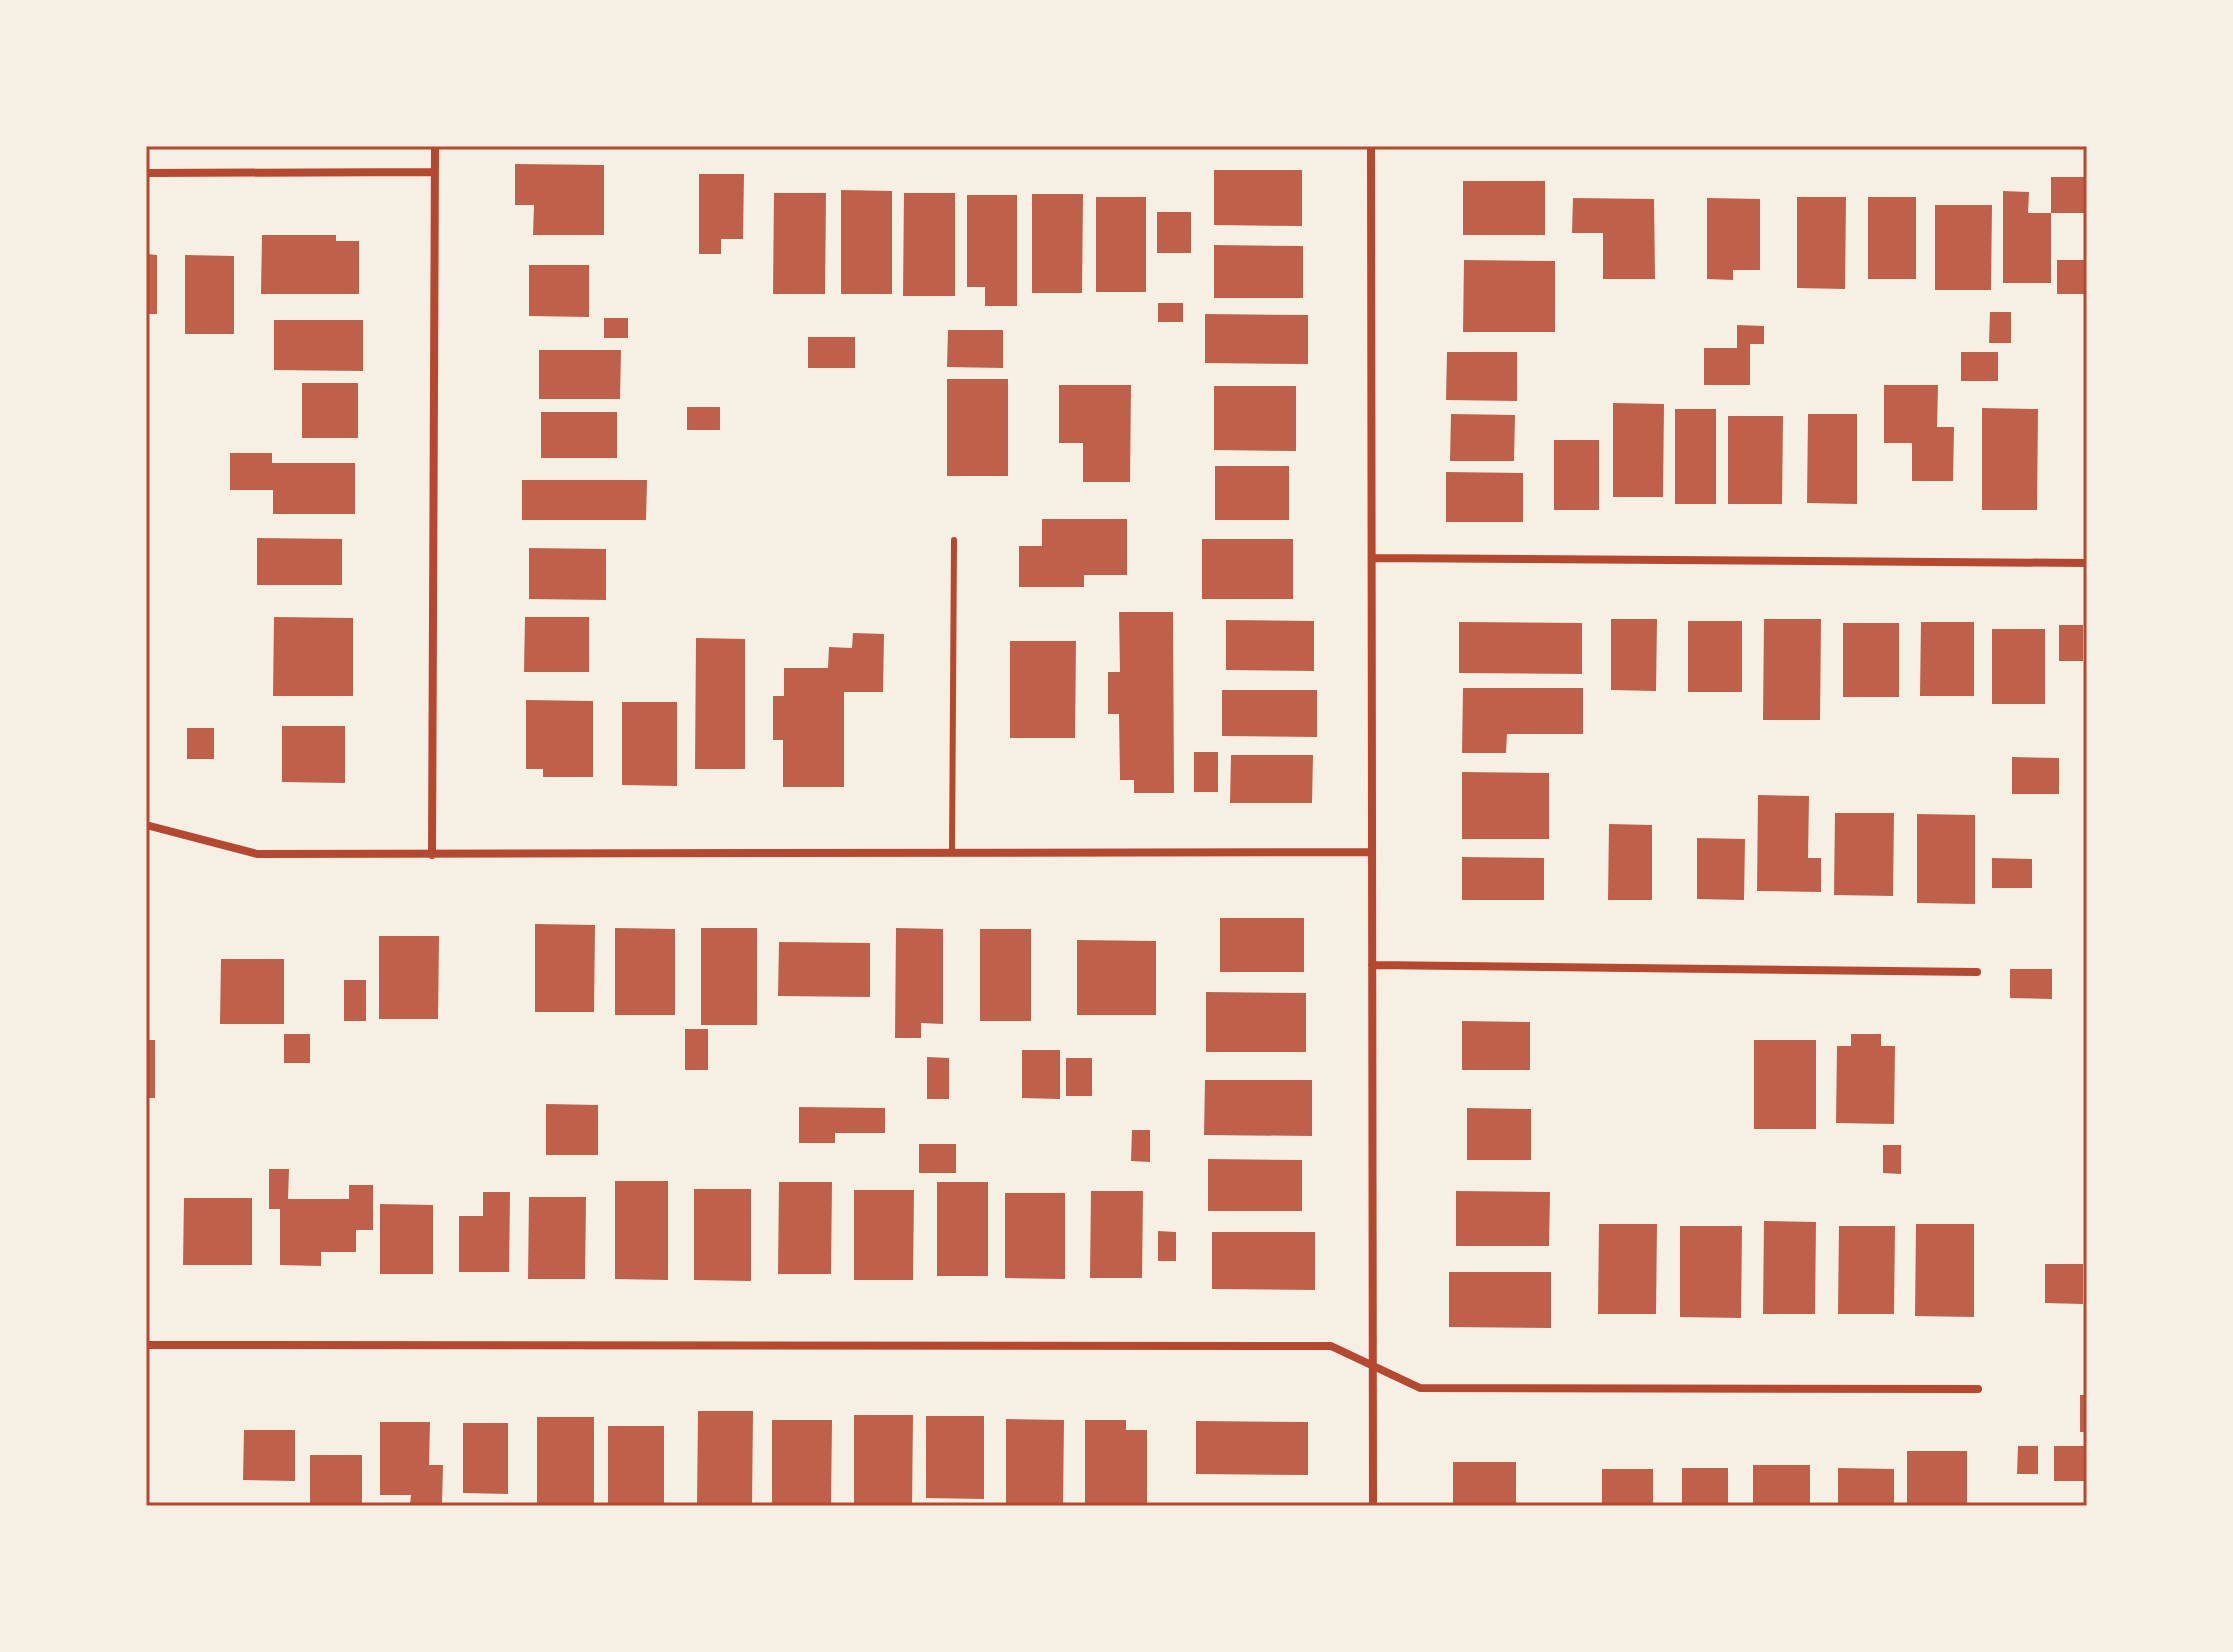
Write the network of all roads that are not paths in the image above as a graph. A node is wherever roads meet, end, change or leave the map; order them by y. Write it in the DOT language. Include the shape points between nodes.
graph roads {
  1 [pos="435,146"];
  2 [pos="1371,146"];
  3 [pos="435,172"];
  4 [pos="146,173"];
  5 [pos="954,540"];
  6 [pos="1372,558"];
  7 [pos="2087,563"];
  8 [pos="146,825"];
  9 [pos="1372,852"];
  10 [pos="952,853"];
  11 [pos="432,855"];
  12 [pos="1372,965"];
  13 [pos="1977,972"];
  14 [pos="146,1345"];
  15 [pos="1373,1365"];
  16 [pos="1978,1389"];
  17 [pos="1373,1506"];
  1 -- 3 [label="street"];
  2 -- 6 [label="street"];
  3 -- 4 [label="street"];
  3 -- 11 [label="street"];
  5 -- 10 [label="lane"];
  6 -- 7 [label="street"];
  6 -- 9 [label="street"];
  8 -- 11 [label="street" via="257,854"];
  9 -- 10 [label="street"];
  9 -- 12 [label="street"];
  10 -- 11 [label="street"];
  12 -- 13 [label="street"];
  12 -- 15 [label="street"];
  14 -- 15 [label="street" via="1331,1346"];
  15 -- 16 [label="street" via="1420,1388"];
  15 -- 17 [label="street"];
}
